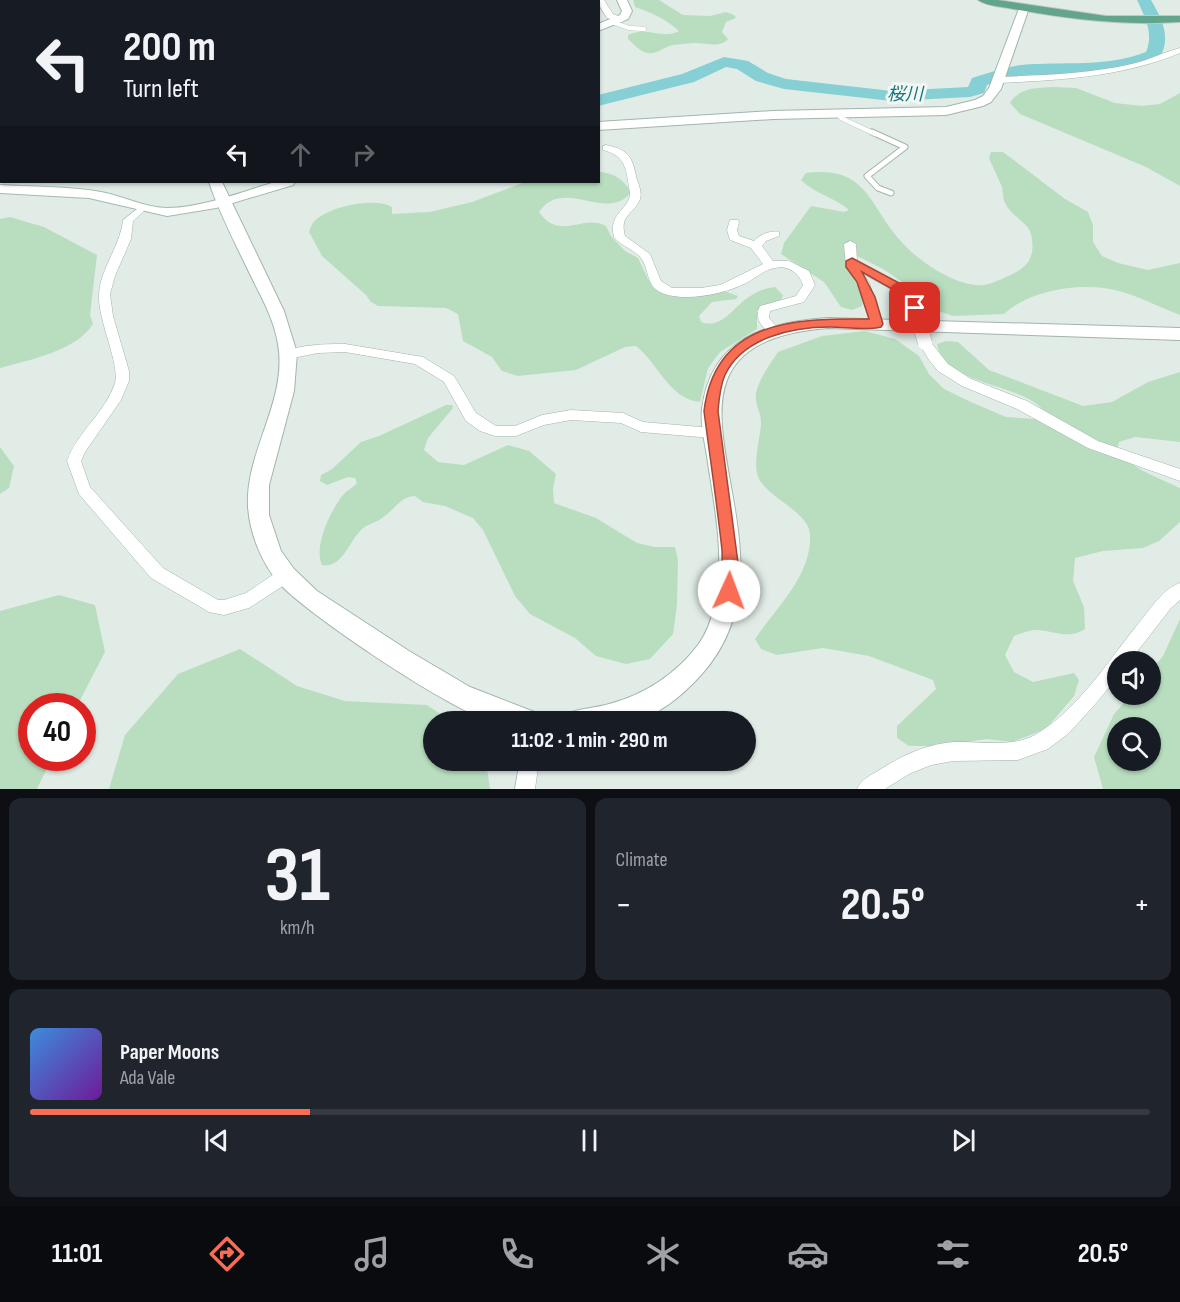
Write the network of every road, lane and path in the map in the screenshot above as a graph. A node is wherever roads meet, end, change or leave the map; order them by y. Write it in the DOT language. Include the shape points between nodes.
graph roads {
  1 [pos="600,0"];
  2 [pos="622,0"];
  3 [pos="983,0"];
  4 [pos="1024,8"];
  5 [pos="1178,20"];
  6 [pos="618,22"];
  7 [pos="600,27"];
  8 [pos="644,29"];
  9 [pos="1180,50"];
  10 [pos="1000,75"];
  11 [pos="838,114"];
  12 [pos="600,126"];
  13 [pos="606,148"];
  14 [pos="280,183"];
  15 [pos="0,189"];
  16 [pos="220,191"];
  17 [pos="891,193"];
  18 [pos="142,208"];
  19 [pos="734,222"];
  20 [pos="775,234"];
  21 [pos="850,244"];
  22 [pos="756,246"];
  23 [pos="852,261"];
  24 [pos="770,265"];
  25 [pos="876,324"];
  26 [pos="774,331"];
  27 [pos="1180,334"];
  28 [pos="288,355"];
  29 [pos="712,433"];
  30 [pos="1180,474"];
  31 [pos="286,575"];
  32 [pos="1180,590"];
  33 [pos="1127,651"];
  34 [pos="1107,675"];
  35 [pos="497,711"];
  36 [pos="631,711"];
  37 [pos="528,771"];
  38 [pos="525,789"];
  39 [pos="867,789"];
  1 -- 6 [label="street"];
  2 -- 6 [label="street" via="627,11"];
  3 -- 4 [label="main road"];
  4 -- 5 [label="main road" via="1084,18"];
  4 -- 10 [label="street"];
  6 -- 7 [label="street"];
  6 -- 8 [label="lane"];
  9 -- 10 [label="street" via="1143,65 1088,75"];
  10 -- 11 [label="street" via="987,99 958,109"];
  11 -- 12 [label="street"];
  11 -- 17 [label="lane" via="904,147 867,176 878,188"];
  13 -- 24 [label="street" via="621,152 629,160 635,188 635,198 619,216 620,237 645,255 659,286 678,292 713,291"];
  14 -- 16 [label="street"];
  15 -- 18 [label="street" via="88,194"];
  16 -- 18 [label="street" via="176,211"];
  16 -- 28 [label="street" via="283,328"];
  18 -- 31 [label="street" via="128,220 125,245 105,286 104,299 122,381 116,397 74,461 84,490 157,573 215,607 224,609 241,604"];
  19 -- 22 [label="street" via="734,238"];
  20 -- 22 [label="street"];
  21 -- 23 [label="street"];
  22 -- 24 [label="street"];
  23 -- 25 [label="street"];
  23 -- 30 [label="street, bridge" via="898,288 915,308 931,357 962,382 1021,405 1083,440"];
  24 -- 26 [label="street" via="800,270 809,285 800,299 764,309 763,319"];
  25 -- 26 [label="street" via="808,324"];
  25 -- 27 [label="street"];
  26 -- 29 [label="street" via="738,349 719,375 713,392"];
  28 -- 29 [label="street" via="345,348 418,360 449,379 471,417 495,431 516,431 542,420 571,415 623,418 641,427"];
  28 -- 31 [label="street" via="286,385 261,467 258,506 263,537"];
  29 -- 36 [label="street" via="730,551 731,578 723,621 705,657 692,671 651,702"];
  31 -- 35 [label="street" via="306,595 456,693"];
  32 -- 33 [label="street"];
  34 -- 39 [label="street" via="1060,729 1040,743 1016,750 941,753 916,759"];
  37 -- 38 [label="street"];
}
